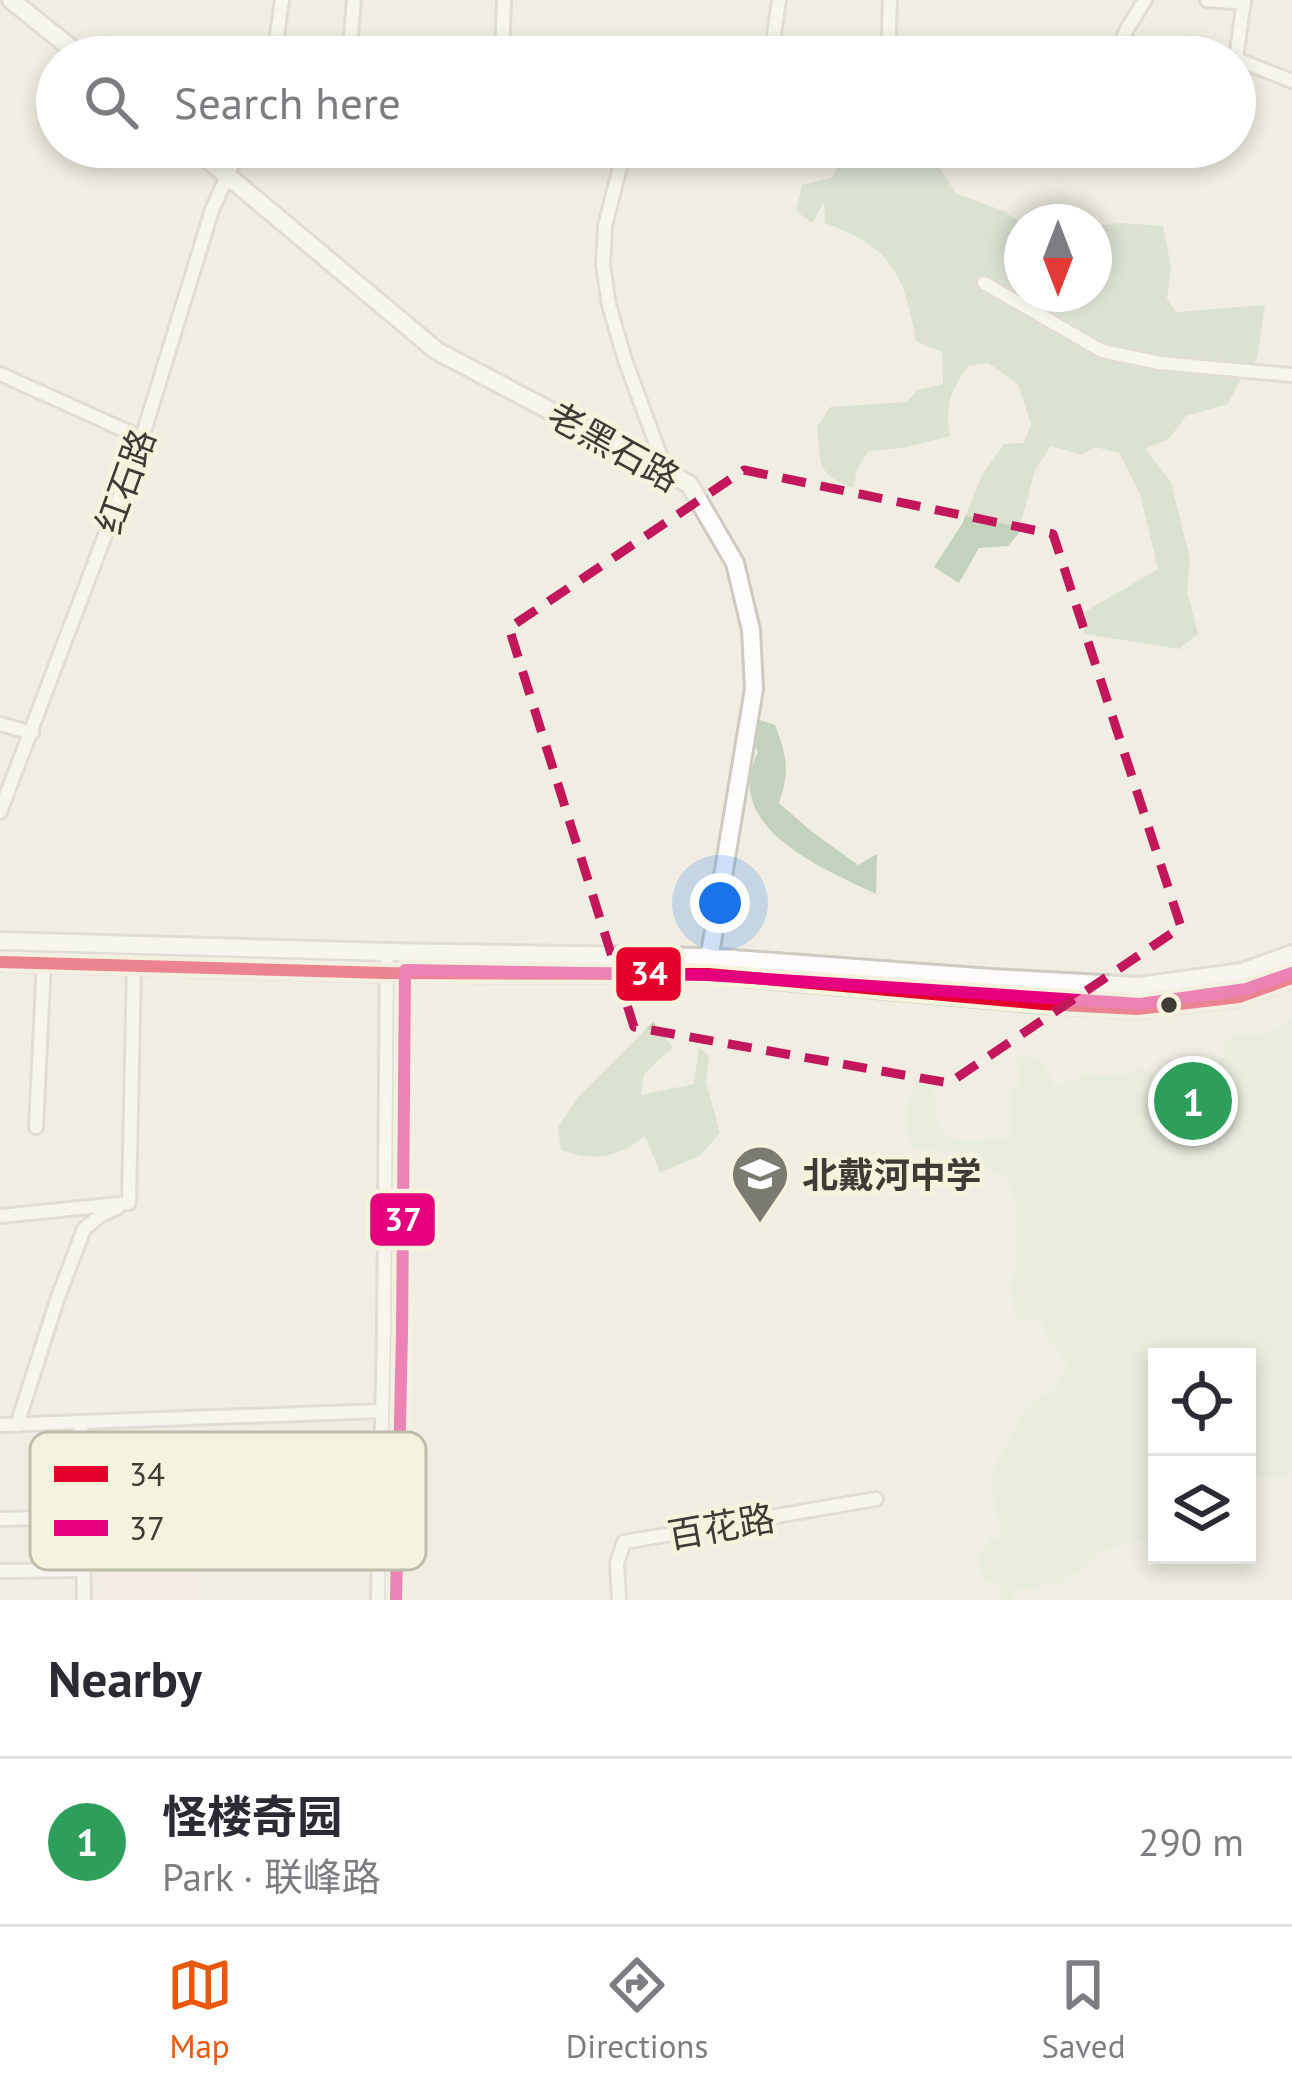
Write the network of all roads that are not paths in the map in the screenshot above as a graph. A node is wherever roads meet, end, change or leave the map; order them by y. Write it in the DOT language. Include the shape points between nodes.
graph roads {
  1 [pos="11,0"];
  2 [pos="283,0"];
  3 [pos="354,0"];
  4 [pos="504,0"];
  5 [pos="779,0"];
  6 [pos="890,0"];
  7 [pos="1144,0"];
  8 [pos="1207,0"];
  9 [pos="1244,2"];
  10 [pos="56,36"];
  11 [pos="277,36"];
  12 [pos="351,36"];
  13 [pos="503,36"];
  14 [pos="774,36"];
  15 [pos="889,36"];
  16 [pos="1123,36"];
  17 [pos="1239,36"];
  18 [pos="1256,67"];
  19 [pos="1292,81"];
  20 [pos="220,168"];
  21 [pos="229,168"];
  22 [pos="620,168"];
  23 [pos="226,173"];
  24 [pos="983,283"];
  25 [pos="0,374"];
  26 [pos="1292,375"];
  27 [pos="142,438"];
  28 [pos="667,472"];
  29 [pos="0,724"];
  30 [pos="32,734"];
  31 [pos="0,812"];
  32 [pos="0,940"];
  33 [pos="387,952"];
  34 [pos="1292,954"];
  35 [pos="0,962"];
  36 [pos="44,962"];
  37 [pos="134,966"];
  38 [pos="708,966"];
  39 [pos="386,973"];
  40 [pos="1292,978"];
  41 [pos="36,1127"];
  42 [pos="129,1203"];
  43 [pos="0,1216"];
  44 [pos="381,1411"];
  45 [pos="81,1422"];
  46 [pos="0,1425"];
  47 [pos="17,1425"];
  48 [pos="81,1432"];
  49 [pos="381,1432"];
  50 [pos="876,1499"];
  51 [pos="30,1518"];
  52 [pos="0,1519"];
  53 [pos="83,1570"];
  54 [pos="378,1570"];
  55 [pos="0,1571"];
  56 [pos="84,1600"];
  57 [pos="378,1600"];
  58 [pos="619,1600"];
  1 -- 10 [label="main road"];
  2 -- 11 [label="street"];
  3 -- 12 [label="street"];
  4 -- 13 [label="street"];
  5 -- 14 [label="street"];
  6 -- 15 [label="street"];
  7 -- 16 [label="street"];
  8 -- 9 [label="street"];
  9 -- 17 [label="street"];
  18 -- 19 [label="street"];
  20 -- 23 [label="main road, 老黑石路"];
  21 -- 23 [label="street, 红石路"];
  22 -- 28 [label="street" via="605,226 609,305"];
  23 -- 27 [label="street, 红石路"];
  23 -- 28 [label="main road, 老黑石路" via="437,352"];
  24 -- 26 [label="street" via="1102,352"];
  25 -- 27 [label="street"];
  27 -- 30 [label="street, 红石路"];
  28 -- 38 [label="main road, 老黑石路" via="689,484 735,563 751,630 754,689"];
  29 -- 30 [label="street"];
  30 -- 31 [label="street, 红石路"];
  32 -- 33 [label="main road"];
  33 -- 38 [label="main road"];
  33 -- 39 [label="street"];
  34 -- 38 [label="main road" via="1242,972 1139,986"];
  35 -- 36 [label="main road"];
  36 -- 37 [label="main road"];
  36 -- 41 [label="street"];
  37 -- 39 [label="main road"];
  37 -- 42 [label="street"];
  38 -- 39 [label="main road"];
  38 -- 40 [label="main road" via="1137,1010 1239,997"];
  39 -- 44 [label="street"];
  42 -- 43 [label="street"];
  42 -- 47 [label="street" via="84,1228"];
  44 -- 45 [label="street"];
  44 -- 49 [label="street"];
  45 -- 47 [label="street"];
  45 -- 48 [label="street"];
  46 -- 47 [label="street"];
  50 -- 58 [label="street, 百花路" via="624,1542"];
  51 -- 52 [label="street"];
  53 -- 55 [label="street"];
  53 -- 56 [label="street"];
  54 -- 57 [label="street"];
}
